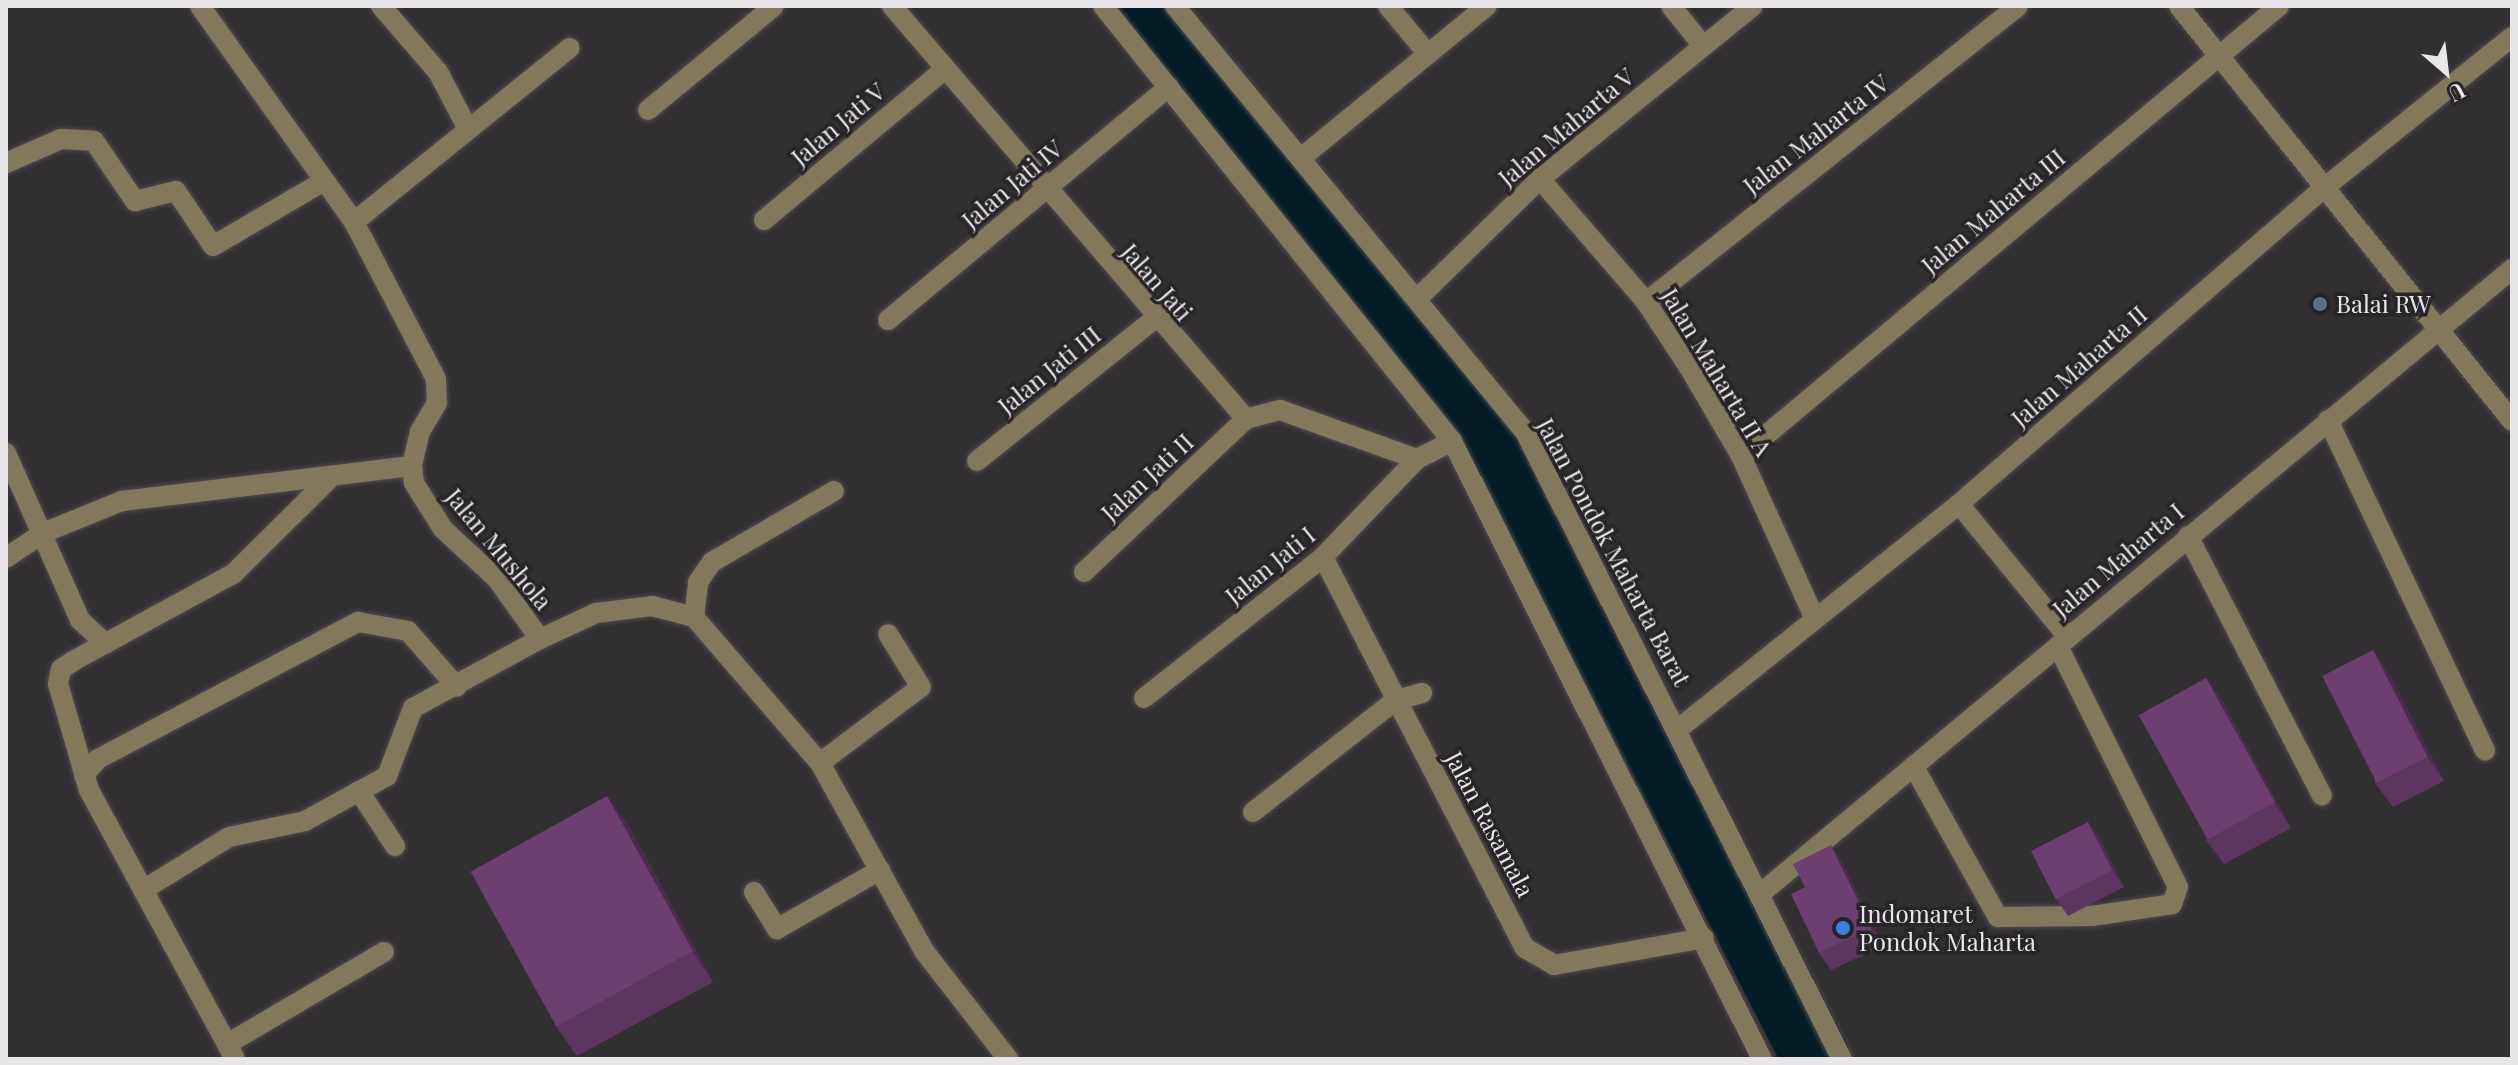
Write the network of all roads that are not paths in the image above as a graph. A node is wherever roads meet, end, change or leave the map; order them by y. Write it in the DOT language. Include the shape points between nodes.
graph roads {
  1 [pos="200,6"];
  2 [pos="381,6"];
  3 [pos="774,6"];
  4 [pos="892,6"];
  5 [pos="1103,6"];
  6 [pos="1175,6"];
  7 [pos="1388,6"];
  8 [pos="1487,6"];
  9 [pos="1671,6"];
  10 [pos="1753,6"];
  11 [pos="2018,6"];
  12 [pos="2179,6"];
  13 [pos="2279,6"];
  14 [pos="2512,37"];
  15 [pos="1703,46"];
  16 [pos="570,48"];
  17 [pos="1428,54"];
  18 [pos="2219,56"];
  19 [pos="945,69"];
  20 [pos="1169,87"];
  21 [pos="648,110"];
  22 [pos="467,127"];
  23 [pos="1301,158"];
  24 [pos="6,163"];
  25 [pos="1540,179"];
  26 [pos="321,183"];
  27 [pos="2324,188"];
  28 [pos="1046,191"];
  29 [pos="764,220"];
  30 [pos="354,222"];
  31 [pos="2512,269"];
  32 [pos="1420,296"];
  33 [pos="1646,302"];
  34 [pos="888,320"];
  35 [pos="1153,320"];
  36 [pos="2436,328"];
  37 [pos="1246,419"];
  38 [pos="2328,420"];
  39 [pos="2512,421"];
  40 [pos="1452,441"];
  41 [pos="6,453"];
  42 [pos="1741,456"];
  43 [pos="1417,459"];
  44 [pos="977,461"];
  45 [pos="412,466"];
  46 [pos="332,476"];
  47 [pos="834,491"];
  48 [pos="1959,504"];
  49 [pos="43,533"];
  50 [pos="2188,536"];
  51 [pos="1323,557"];
  52 [pos="6,558"];
  53 [pos="1084,572"];
  54 [pos="1813,615"];
  55 [pos="694,617"];
  56 [pos="888,634"];
  57 [pos="540,639"];
  58 [pos="2062,641"];
  59 [pos="106,644"];
  60 [pos="457,687"];
  61 [pos="1422,693"];
  62 [pos="1144,698"];
  63 [pos="1396,700"];
  64 [pos="1677,730"];
  65 [pos="2485,751"];
  66 [pos="820,763"];
  67 [pos="1914,767"];
  68 [pos="84,775"];
  69 [pos="359,791"];
  70 [pos="2322,796"];
  71 [pos="1253,812"];
  72 [pos="395,846"];
  73 [pos="880,870"];
  74 [pos="143,890"];
  75 [pos="754,892"];
  76 [pos="1760,894"];
  77 [pos="1704,938"];
  78 [pos="384,952"];
  79 [pos="231,1052"];
  80 [pos="1008,1059"];
  81 [pos="1762,1059"];
  82 [pos="1842,1059"];
  1 -- 26 [label="street"];
  2 -- 22 [label="street" via="438,72"];
  3 -- 21 [label="street"];
  4 -- 19 [label="street, Jalan Jati"];
  5 -- 20 [label="street"];
  6 -- 23 [label="street, Jalan Pondok Maharta Barat"];
  7 -- 17 [label="street"];
  8 -- 17 [label="street"];
  9 -- 15 [label="street"];
  10 -- 15 [label="street, Jalan Maharta V"];
  11 -- 33 [label="street, Jalan Maharta IV"];
  12 -- 18 [label="street"];
  13 -- 18 [label="street, Jalan Maharta III"];
  14 -- 27 [label="street, Jalan Maharta II"];
  15 -- 25 [label="street, Jalan Maharta V"];
  16 -- 22 [label="street"];
  17 -- 23 [label="street"];
  18 -- 27 [label="street"];
  18 -- 42 [label="street, Jalan Maharta III"];
  19 -- 28 [label="street, Jalan Jati"];
  19 -- 29 [label="street, Jalan Jati V"];
  20 -- 28 [label="street, Jalan Jati IV"];
  20 -- 40 [label="street"];
  22 -- 30 [label="street" via="448,153"];
  23 -- 32 [label="street, Jalan Pondok Maharta Barat"];
  24 -- 26 [label="street" via="61,139 94,141 135,201 176,191 213,246"];
  25 -- 32 [label="street, Jalan Maharta V"];
  25 -- 33 [label="street, Jalan Maharta II A"];
  26 -- 30 [label="street"];
  27 -- 36 [label="street"];
  27 -- 48 [label="street, Jalan Maharta II"];
  28 -- 34 [label="street, Jalan Jati IV"];
  28 -- 35 [label="street, Jalan Jati"];
  30 -- 45 [label="street" via="436,379 437,403 420,431"];
  31 -- 36 [label="street, Jalan Maharta I"];
  32 -- 64 [label="street, Jalan Pondok Maharta Barat" via="1532,444"];
  33 -- 42 [label="street, Jalan Maharta II A"];
  35 -- 37 [label="street, Jalan Jati"];
  35 -- 44 [label="street, Jalan Jati III"];
  36 -- 38 [label="street, Jalan Maharta I"];
  36 -- 39 [label="street"];
  37 -- 43 [label="street" via="1280,410"];
  37 -- 53 [label="street, Jalan Jati II"];
  38 -- 50 [label="street, Jalan Maharta I"];
  38 -- 65 [label="street"];
  40 -- 43 [label="street"];
  40 -- 77 [label="street"];
  41 -- 49 [label="street"];
  42 -- 54 [label="street, Jalan Maharta II A"];
  43 -- 51 [label="street, Jalan Jati I"];
  45 -- 46 [label="street"];
  45 -- 57 [label="street, Jalan Mushola" via="414,483 443,529 497,579"];
  46 -- 49 [label="street" via="122,501"];
  46 -- 59 [label="street" via="233,574"];
  47 -- 55 [label="street" via="712,562 698,582"];
  48 -- 54 [label="street, Jalan Maharta II"];
  48 -- 58 [label="street"];
  49 -- 52 [label="street"];
  49 -- 59 [label="street" via="80,620"];
  50 -- 58 [label="street, Jalan Maharta I"];
  50 -- 70 [label="street"];
  51 -- 62 [label="street, Jalan Jati I"];
  51 -- 63 [label="street, Jalan Rasamala"];
  54 -- 64 [label="street, Jalan Maharta II"];
  55 -- 57 [label="street, Jalan Mushola" via="652,606 596,613"];
  55 -- 66 [label="street"];
  56 -- 66 [label="street" via="921,687"];
  57 -- 60 [label="street"];
  58 -- 67 [label="street, Jalan Maharta I"];
  58 -- 67 [label="street" via="2178,887 2172,904 2092,916 1998,917"];
  59 -- 68 [label="street" via="61,669 58,684"];
  60 -- 68 [label="street" via="408,631 358,622 98,759"];
  60 -- 69 [label="street" via="413,708 387,776"];
  61 -- 63 [label="street"];
  63 -- 71 [label="street"];
  63 -- 77 [label="street, Jalan Rasamala" via="1535,958 1554,965 1607,960"];
  64 -- 76 [label="street, Jalan Pondok Maharta Barat"];
  66 -- 73 [label="street"];
  67 -- 76 [label="street, Jalan Maharta I"];
  68 -- 74 [label="street"];
  69 -- 72 [label="street"];
  69 -- 74 [label="street" via="305,821 229,837"];
  73 -- 75 [label="street" via="777,929"];
  73 -- 80 [label="street" via="924,951"];
  74 -- 79 [label="street"];
  76 -- 82 [label="street, Jalan Pondok Maharta Barat"];
  77 -- 81 [label="street"];
  78 -- 79 [label="street"];
}
